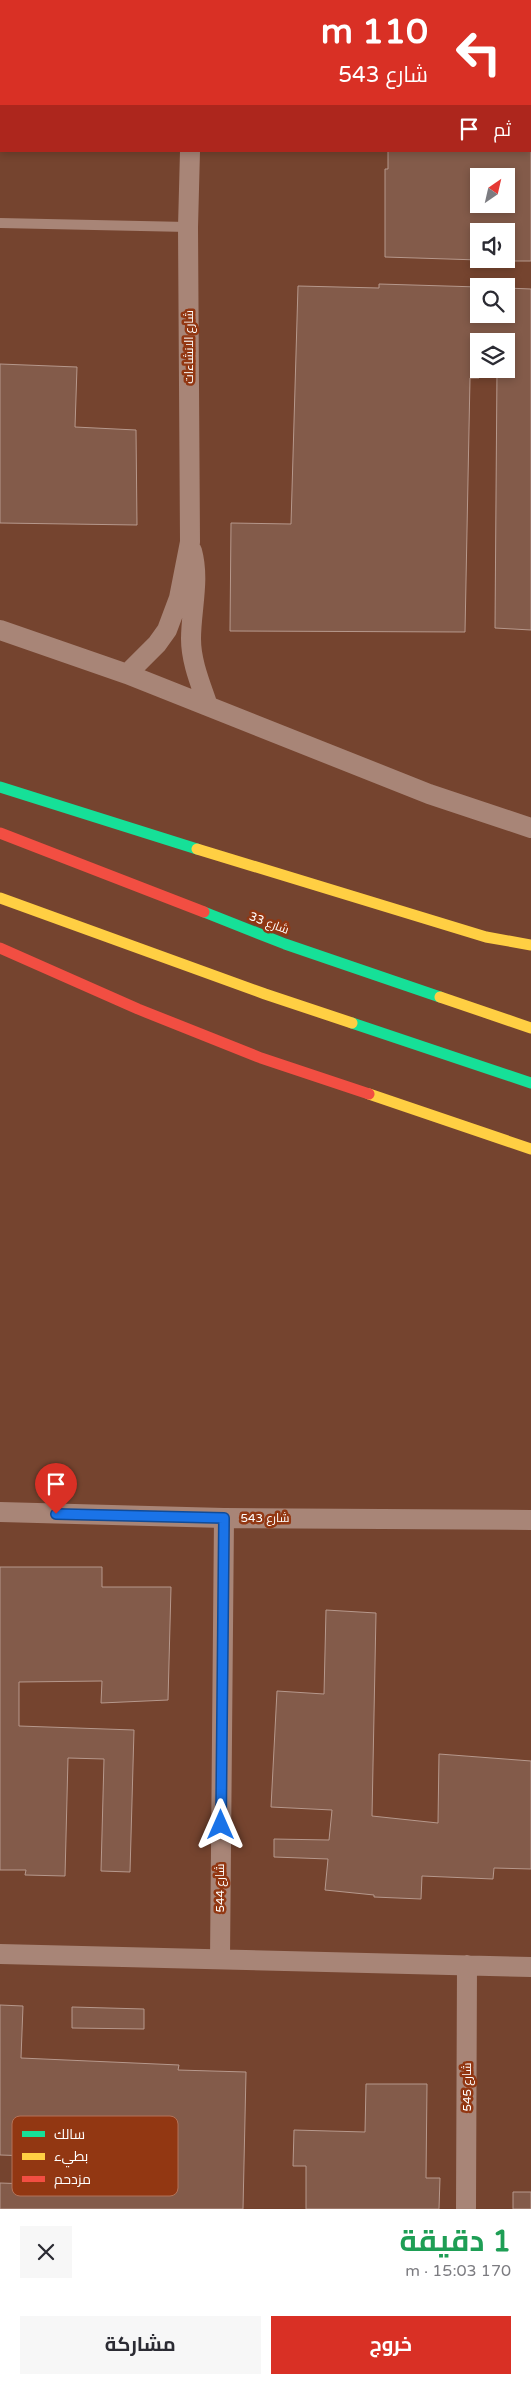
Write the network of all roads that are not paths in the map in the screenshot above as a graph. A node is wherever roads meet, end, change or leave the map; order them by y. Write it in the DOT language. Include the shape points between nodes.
graph roads {
  1 [pos="190,152"];
  2 [pos="0,223"];
  3 [pos="188,227"];
  4 [pos="190,542"];
  5 [pos="0,630"];
  6 [pos="127,674"];
  7 [pos="208,706"];
  8 [pos="0,787"];
  9 [pos="531,828"];
  10 [pos="0,834"];
  11 [pos="0,898"];
  12 [pos="531,945"];
  13 [pos="0,948"];
  14 [pos="531,1028"];
  15 [pos="531,1083"];
  16 [pos="531,1149"];
  17 [pos="0,1512"];
  18 [pos="224,1518"];
  19 [pos="531,1520"];
  20 [pos="0,1954"];
  21 [pos="220,1959"];
  22 [pos="467,1965"];
  23 [pos="531,1967"];
  24 [pos="466,2209"];
  1 -- 3 [label="street, شارع الانشاءات"];
  2 -- 3 [label="lane"];
  3 -- 4 [label="street, شارع الانشاءات"];
  4 -- 6 [label="street, شارع الانشاءات" via="170,623 157,644"];
  4 -- 7 [label="street, شارع الانشاءات" via="196,580 191,639"];
  5 -- 6 [label="street"];
  6 -- 7 [label="street"];
  7 -- 9 [label="street" via="429,794"];
  8 -- 12 [label="highway" via="366,902 486,937"];
  10 -- 14 [label="highway, شارع 33" via="285,944"];
  11 -- 15 [label="highway" via="265,994"];
  13 -- 16 [label="highway" via="138,1009 261,1058"];
  17 -- 18 [label="street, شارع 543"];
  18 -- 19 [label="street, شارع 543"];
  18 -- 21 [label="street, شارع 544"];
  20 -- 21 [label="street"];
  21 -- 22 [label="street"];
  22 -- 23 [label="street"];
  22 -- 24 [label="street, شارع 545"];
}
